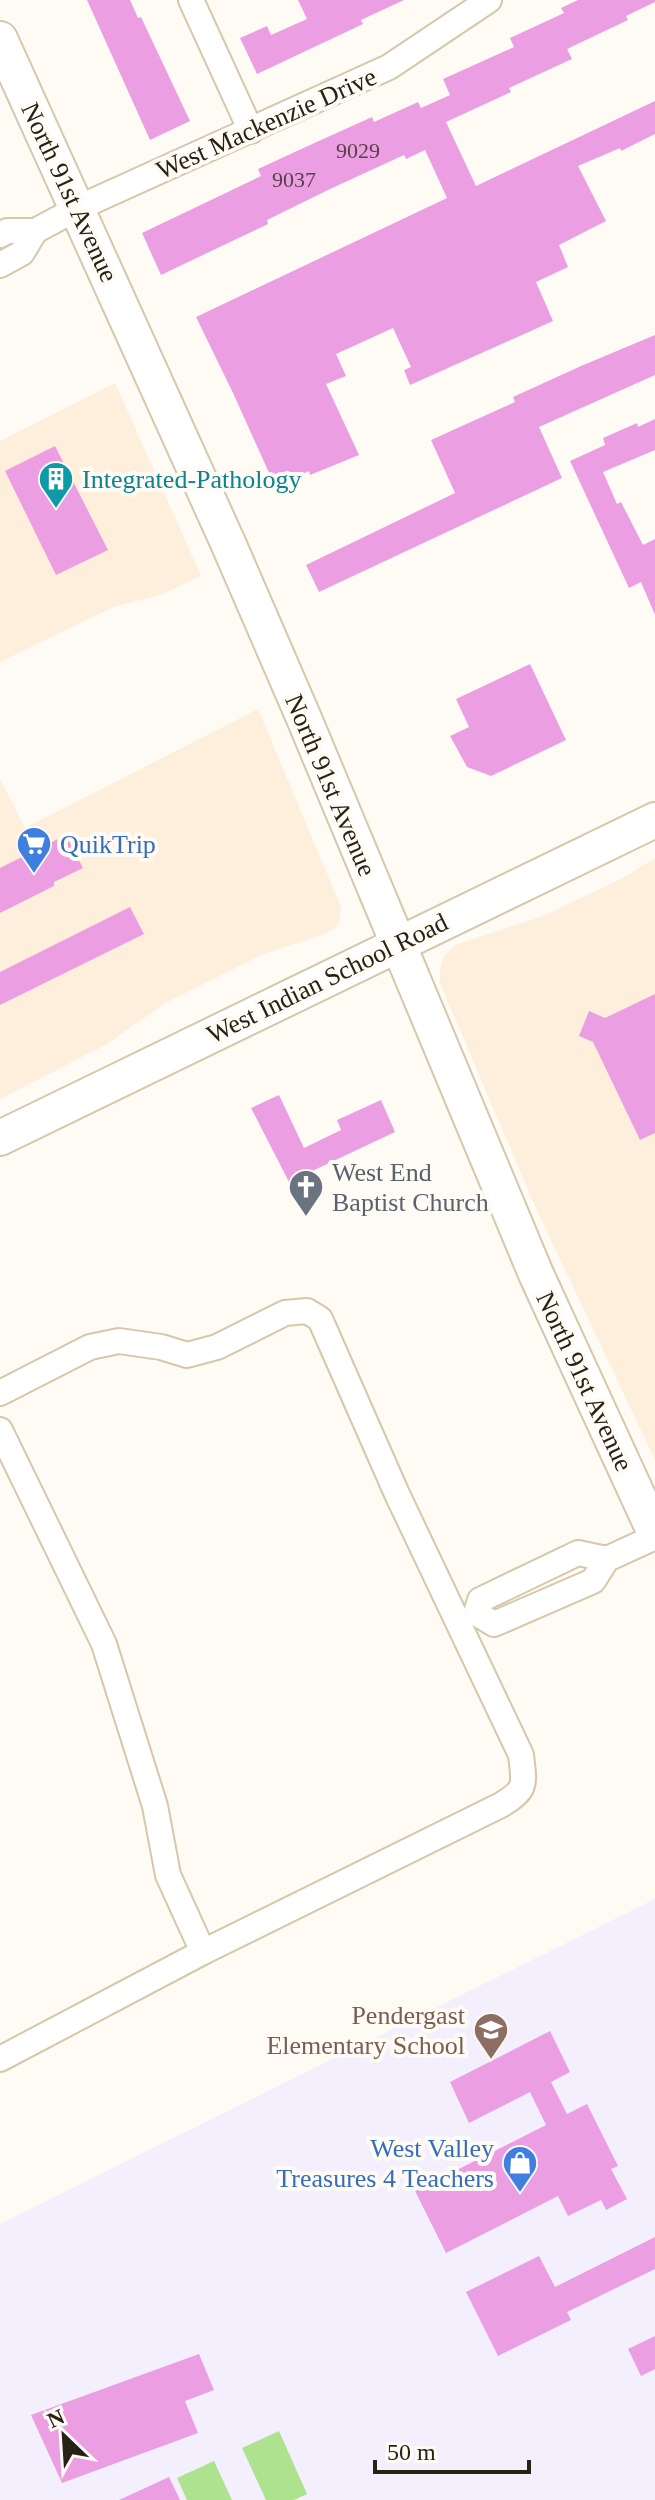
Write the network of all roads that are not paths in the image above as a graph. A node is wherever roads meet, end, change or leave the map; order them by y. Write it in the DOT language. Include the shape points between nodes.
graph roads {
  1 [pos="191,0"];
  2 [pos="489,0"];
  3 [pos="0,39"];
  4 [pos="251,131"];
  5 [pos="78,208"];
  6 [pos="35,231"];
  7 [pos="0,235"];
  8 [pos="0,265"];
  9 [pos="655,820"];
  10 [pos="397,944"];
  11 [pos="0,1138"];
  12 [pos="0,1393"];
  13 [pos="0,1430"];
  14 [pos="655,1535"];
  15 [pos="466,1617"];
  16 [pos="203,1952"];
  17 [pos="0,2059"];
  1 -- 4 [label="street"];
  2 -- 4 [label="street, West Mackenzie Drive" via="389,67"];
  3 -- 5 [label="main road, North 91st Avenue"];
  4 -- 5 [label="street, West Mackenzie Drive"];
  5 -- 6 [label="street, West Mackenzie Drive"];
  5 -- 10 [label="main road, North 91st Avenue" via="303,716"];
  6 -- 7 [label="street, West Mackenzie Drive"];
  6 -- 8 [label="street, West Mackenzie Drive" via="22,253"];
  9 -- 10 [label="main road, West Indian School Road"];
  10 -- 11 [label="main road, West Indian School Road"];
  10 -- 14 [label="main road, North 91st Avenue" via="536,1274"];
  12 -- 15 [label="street" via="90,1347 119,1341 187,1355 217,1347 285,1313 307,1311 320,1319"];
  13 -- 16 [label="street" via="104,1644 155,1806 168,1875"];
  14 -- 15 [label="street" via="607,1559 578,1553 480,1600"];
  15 -- 16 [label="street" via="521,1755 524,1780 519,1795"];
  16 -- 17 [label="street"];
}
